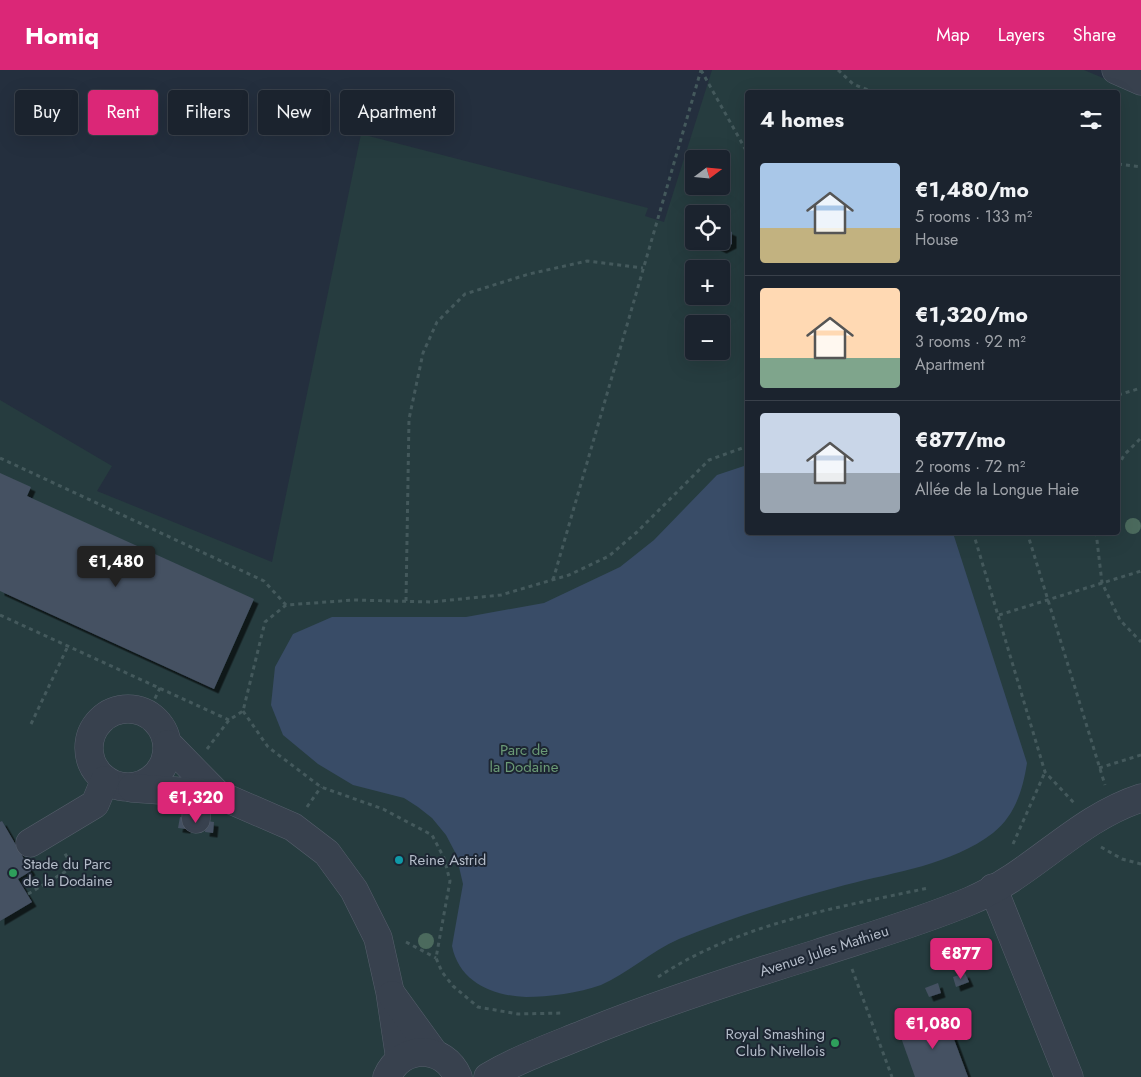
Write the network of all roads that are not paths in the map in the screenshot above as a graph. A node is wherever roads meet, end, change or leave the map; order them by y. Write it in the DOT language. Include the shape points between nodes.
graph roads {
  1 [pos="1116,70"];
  2 [pos="1141,81"];
  3 [pos="168,744"];
  4 [pos="105,780"];
  5 [pos="132,788"];
  6 [pos="1141,798"];
  7 [pos="200,812"];
  8 [pos="41,837"];
  9 [pos="993,888"];
  10 [pos="390,992"];
  11 [pos="449,1066"];
  12 [pos="393,1068"];
  13 [pos="490,1076"];
  14 [pos="1069,1077"];
  1 -- 2 [label="street"];
  3 -- 4 [label="street" via="164,731 148,713 132,708 109,714 98,722 91,734 89,748 95,770"];
  3 -- 5 [label="street" via="164,766 157,776"];
  3 -- 7 [label="street" via="192,767"];
  4 -- 5 [label="street"];
  4 -- 8 [label="street" via="95,804"];
  5 -- 7 [label="street"];
  6 -- 9 [label="street, Avenue Jules Mathieu" via="1112,809 1074,832"];
  7 -- 10 [label="street" via="293,827 326,853 354,890 378,938"];
  9 -- 13 [label="street, Avenue Jules Mathieu" via="972,900 910,924 626,1017"];
  9 -- 14 [label="street"];
  10 -- 11 [label="street"];
  10 -- 12 [label="street"];
  11 -- 12 [label="street" via="421,1051"];
  11 -- 13 [label="street"];
}
